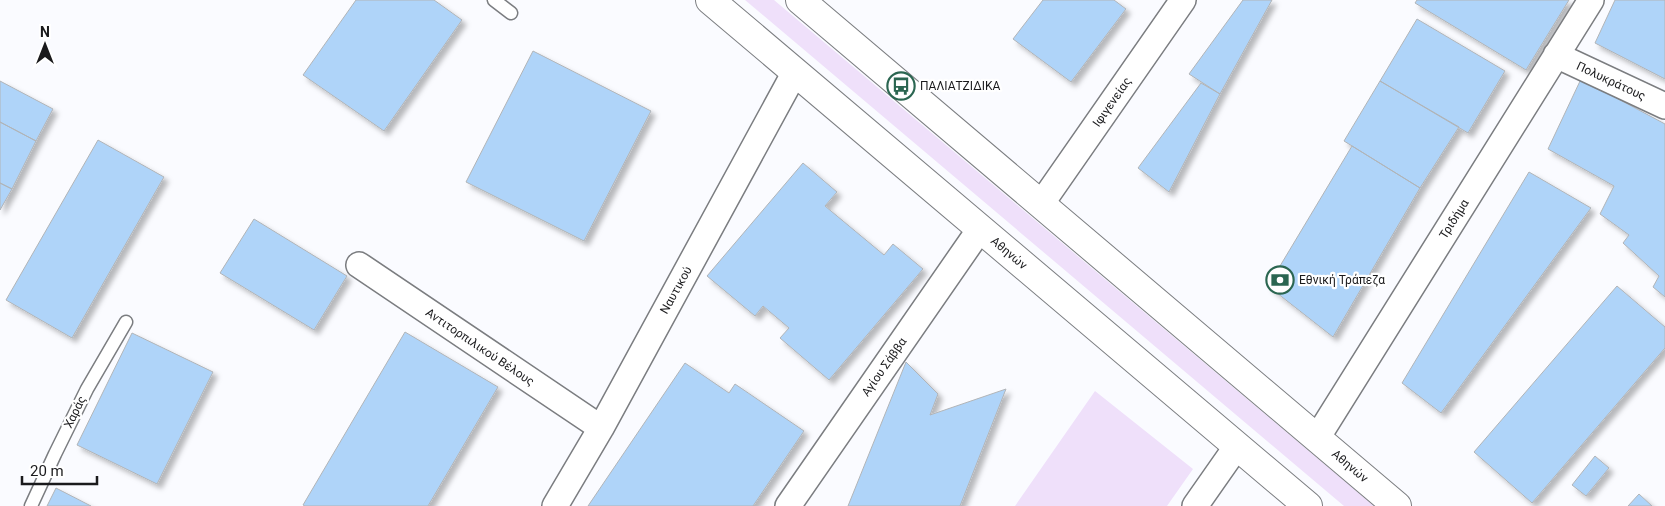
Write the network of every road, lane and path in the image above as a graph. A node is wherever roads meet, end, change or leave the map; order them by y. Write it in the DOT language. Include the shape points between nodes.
graph roads {
  1 [pos="494,0"];
  2 [pos="710,0"];
  3 [pos="800,0"];
  4 [pos="1184,0"];
  5 [pos="1591,0"];
  6 [pos="511,13"];
  7 [pos="1556,55"];
  8 [pos="795,72"];
  9 [pos="1665,106"];
  10 [pos="1041,204"];
  11 [pos="980,229"];
  12 [pos="359,266"];
  13 [pos="126,322"];
  14 [pos="601,428"];
  15 [pos="1317,438"];
  16 [pos="1237,446"];
  17 [pos="32,506"];
  18 [pos="555,506"];
  19 [pos="788,506"];
  20 [pos="1195,506"];
  21 [pos="1308,506"];
  22 [pos="1397,506"];
  1 -- 6 [label="lane"];
  2 -- 8 [label="highway, Αθηνών"];
  3 -- 10 [label="highway, Αθηνών"];
  4 -- 10 [label="street, Ιφιγενείας"];
  5 -- 7 [label="street, Τριδήμα"];
  7 -- 9 [label="street, Πολυκράτους"];
  7 -- 15 [label="street, Τριδήμα"];
  8 -- 11 [label="highway, Αθηνών"];
  8 -- 14 [label="street, Ναυτικού"];
  10 -- 15 [label="highway, Αθηνών"];
  11 -- 16 [label="highway, Αθηνών"];
  11 -- 19 [label="street, Αγίου Σάββα"];
  12 -- 14 [label="street, Αντιτορπιλικού Βέλους"];
  13 -- 17 [label="lane, Χαράς" via="87,389"];
  14 -- 18 [label="street, Ναυτικού"];
  15 -- 22 [label="highway, Αθηνών"];
  16 -- 20 [label="street"];
  16 -- 21 [label="highway, Αθηνών"];
}
